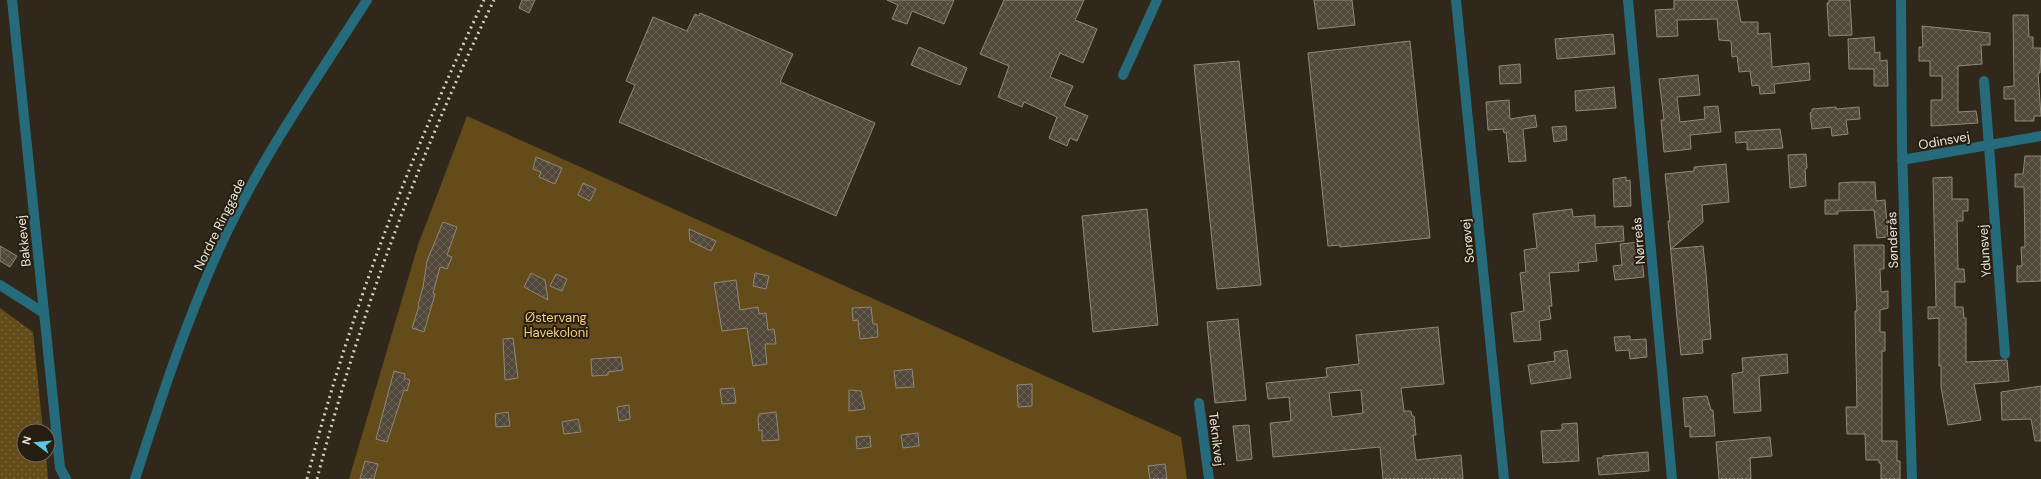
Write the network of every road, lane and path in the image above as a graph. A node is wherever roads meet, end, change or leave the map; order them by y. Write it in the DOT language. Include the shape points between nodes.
graph roads {
  1 [pos="12,0"];
  2 [pos="367,0"];
  3 [pos="1157,0"];
  4 [pos="1456,0"];
  5 [pos="1628,0"];
  6 [pos="1901,0"];
  7 [pos="1123,75"];
  8 [pos="1984,81"];
  9 [pos="2041,136"];
  10 [pos="1990,145"];
  11 [pos="1902,160"];
  12 [pos="0,285"];
  13 [pos="44,313"];
  14 [pos="2005,354"];
  15 [pos="1199,403"];
  16 [pos="66,479"];
  17 [pos="136,479"];
  18 [pos="1209,479"];
  19 [pos="1504,479"];
  20 [pos="1672,479"];
  21 [pos="1912,479"];
  1 -- 13 [label="street, Bakkevej"];
  2 -- 17 [label="street, Nordre Ringgade" via="283,130 219,249 179,345"];
  3 -- 7 [label="street"];
  4 -- 19 [label="street, Sorøvej"];
  5 -- 20 [label="street, Nørreås"];
  6 -- 11 [label="street, Sønderås"];
  8 -- 10 [label="street, Odinsvej"];
  9 -- 10 [label="street, Odinsvej"];
  10 -- 11 [label="street, Odinsvej"];
  10 -- 14 [label="street, Ydunsvej"];
  11 -- 21 [label="street, Sønderås"];
  12 -- 13 [label="street"];
  13 -- 16 [label="street, Bakkevej" via="60,468"];
  15 -- 18 [label="street, Teknikvej"];
}
